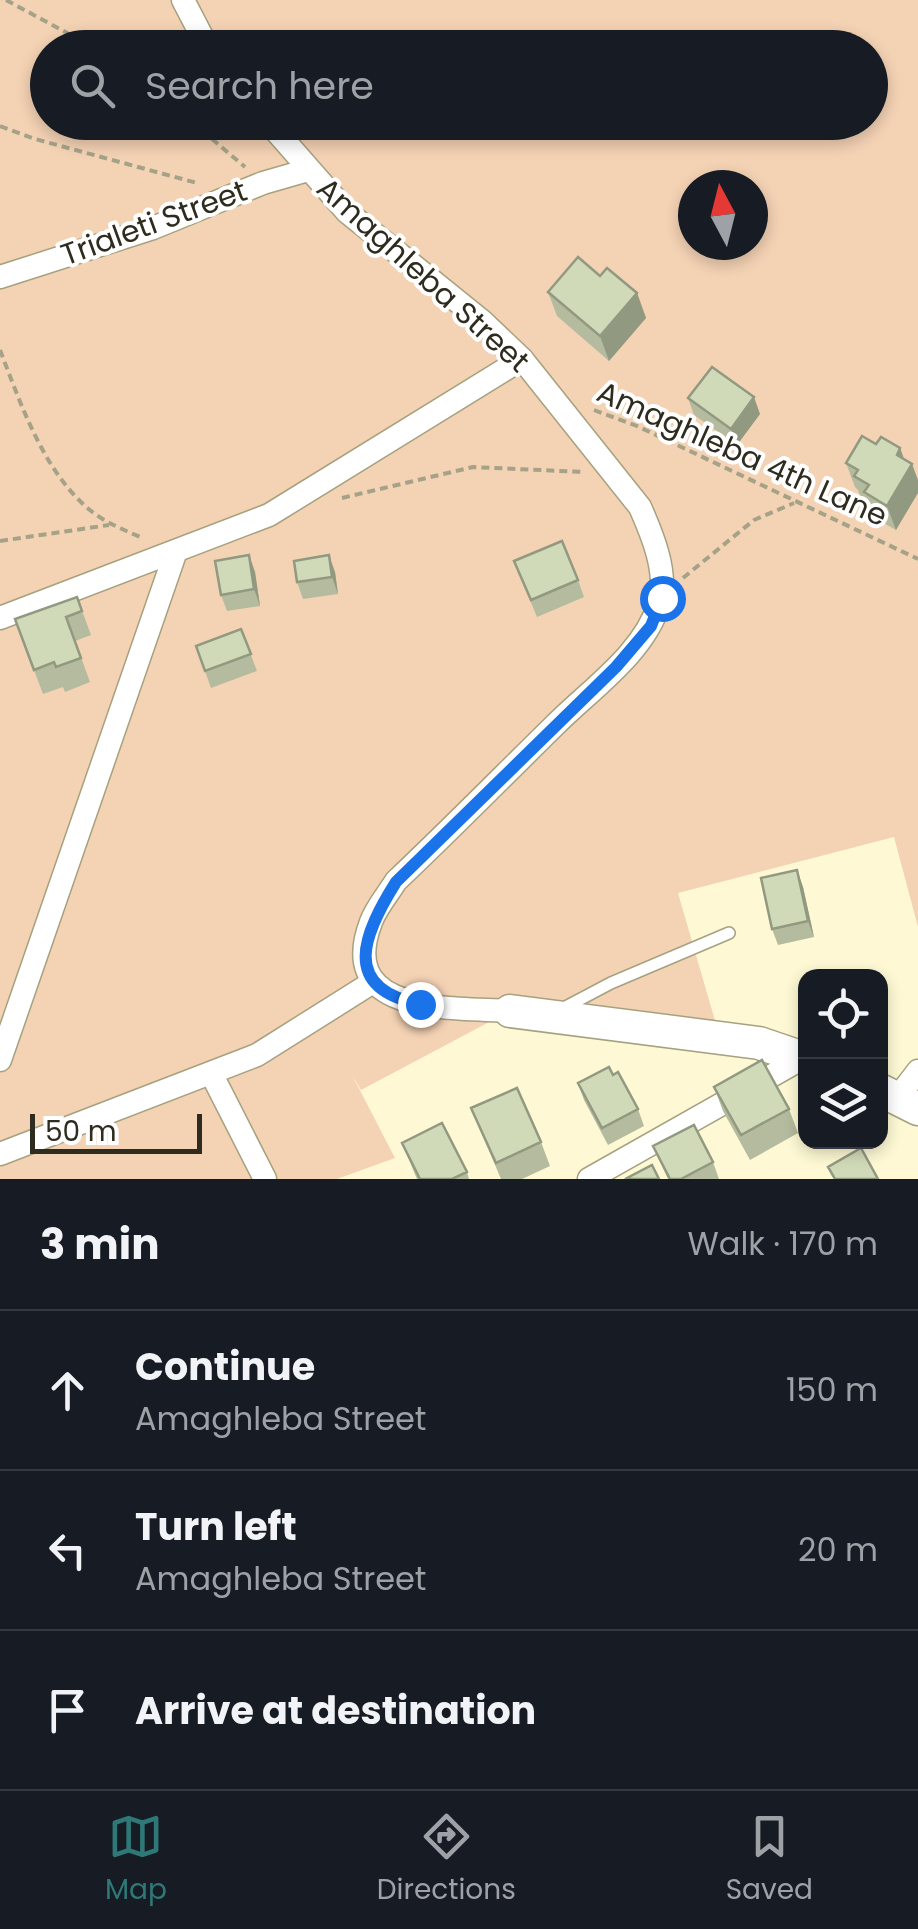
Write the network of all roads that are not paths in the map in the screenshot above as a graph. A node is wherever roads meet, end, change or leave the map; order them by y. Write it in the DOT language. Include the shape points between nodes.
graph roads {
  1 [pos="182,0"];
  2 [pos="198,30"];
  3 [pos="283,140"];
  4 [pos="308,170"];
  5 [pos="0,277"];
  6 [pos="522,359"];
  7 [pos="176,551"];
  8 [pos="0,618"];
  9 [pos="729,933"];
  10 [pos="373,982"];
  11 [pos="510,1011"];
  12 [pos="551,1016"];
  13 [pos="798,1056"];
  14 [pos="802,1059"];
  15 [pos="0,1060"];
  16 [pos="212,1073"];
  17 [pos="0,1154"];
  18 [pos="265,1179"];
  19 [pos="588,1179"];
  1 -- 2 [label="street"];
  3 -- 4 [label="street, Amaghleba Street"];
  4 -- 5 [label="street, Trialeti Street"];
  4 -- 6 [label="street, Amaghleba Street" via="347,212"];
  6 -- 7 [label="street" via="269,516"];
  6 -- 10 [label="street, Amaghleba Street" via="640,507 662,598 651,626 616,667 396,882 371,921 366,945"];
  7 -- 8 [label="street"];
  7 -- 15 [label="street"];
  9 -- 12 [label="lane"];
  10 -- 11 [label="street" via="399,1000"];
  10 -- 16 [label="street" via="258,1055"];
  11 -- 12 [label="street"];
  12 -- 13 [label="street" via="759,1042"];
  14 -- 19 [label="street"];
  16 -- 17 [label="street"];
  16 -- 18 [label="street"];
}
